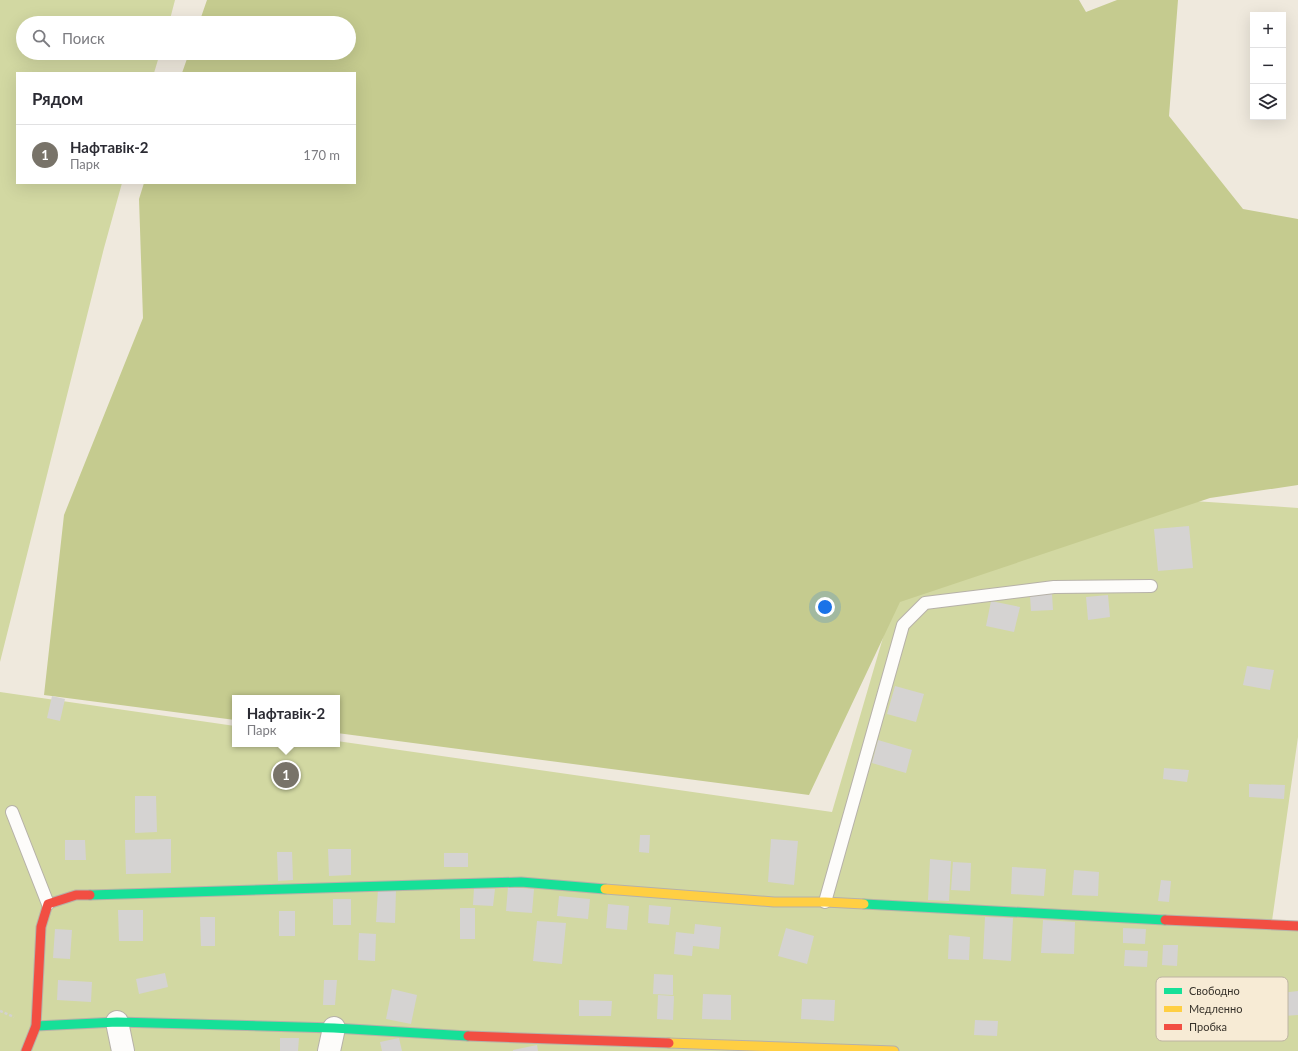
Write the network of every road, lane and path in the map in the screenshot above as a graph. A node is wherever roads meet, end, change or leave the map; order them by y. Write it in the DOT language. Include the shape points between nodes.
graph roads {
  1 [pos="1151,586"];
  2 [pos="12,812"];
  3 [pos="825,902"];
  4 [pos="48,904"];
  5 [pos="1298,926"];
  6 [pos="117,1022"];
  7 [pos="36,1026"];
  8 [pos="334,1028"];
  9 [pos="511,1044"];
  10 [pos="701,1047"];
  11 [pos="26,1051"];
  12 [pos="123,1051"];
  13 [pos="329,1051"];
  14 [pos="894,1051"];
  1 -- 3 [label="lane" via="1054,587 925,603 903,625"];
  2 -- 4 [label="lane"];
  3 -- 4 [label="street" via="774,902 521,882 76,895"];
  3 -- 5 [label="street"];
  4 -- 7 [label="street" via="41,927"];
  6 -- 7 [label="street"];
  6 -- 8 [label="street"];
  6 -- 12 [label="street"];
  7 -- 11 [label="street"];
  8 -- 9 [label="street"];
  8 -- 13 [label="street"];
  9 -- 10 [label="street"];
  10 -- 14 [label="street"];
}
